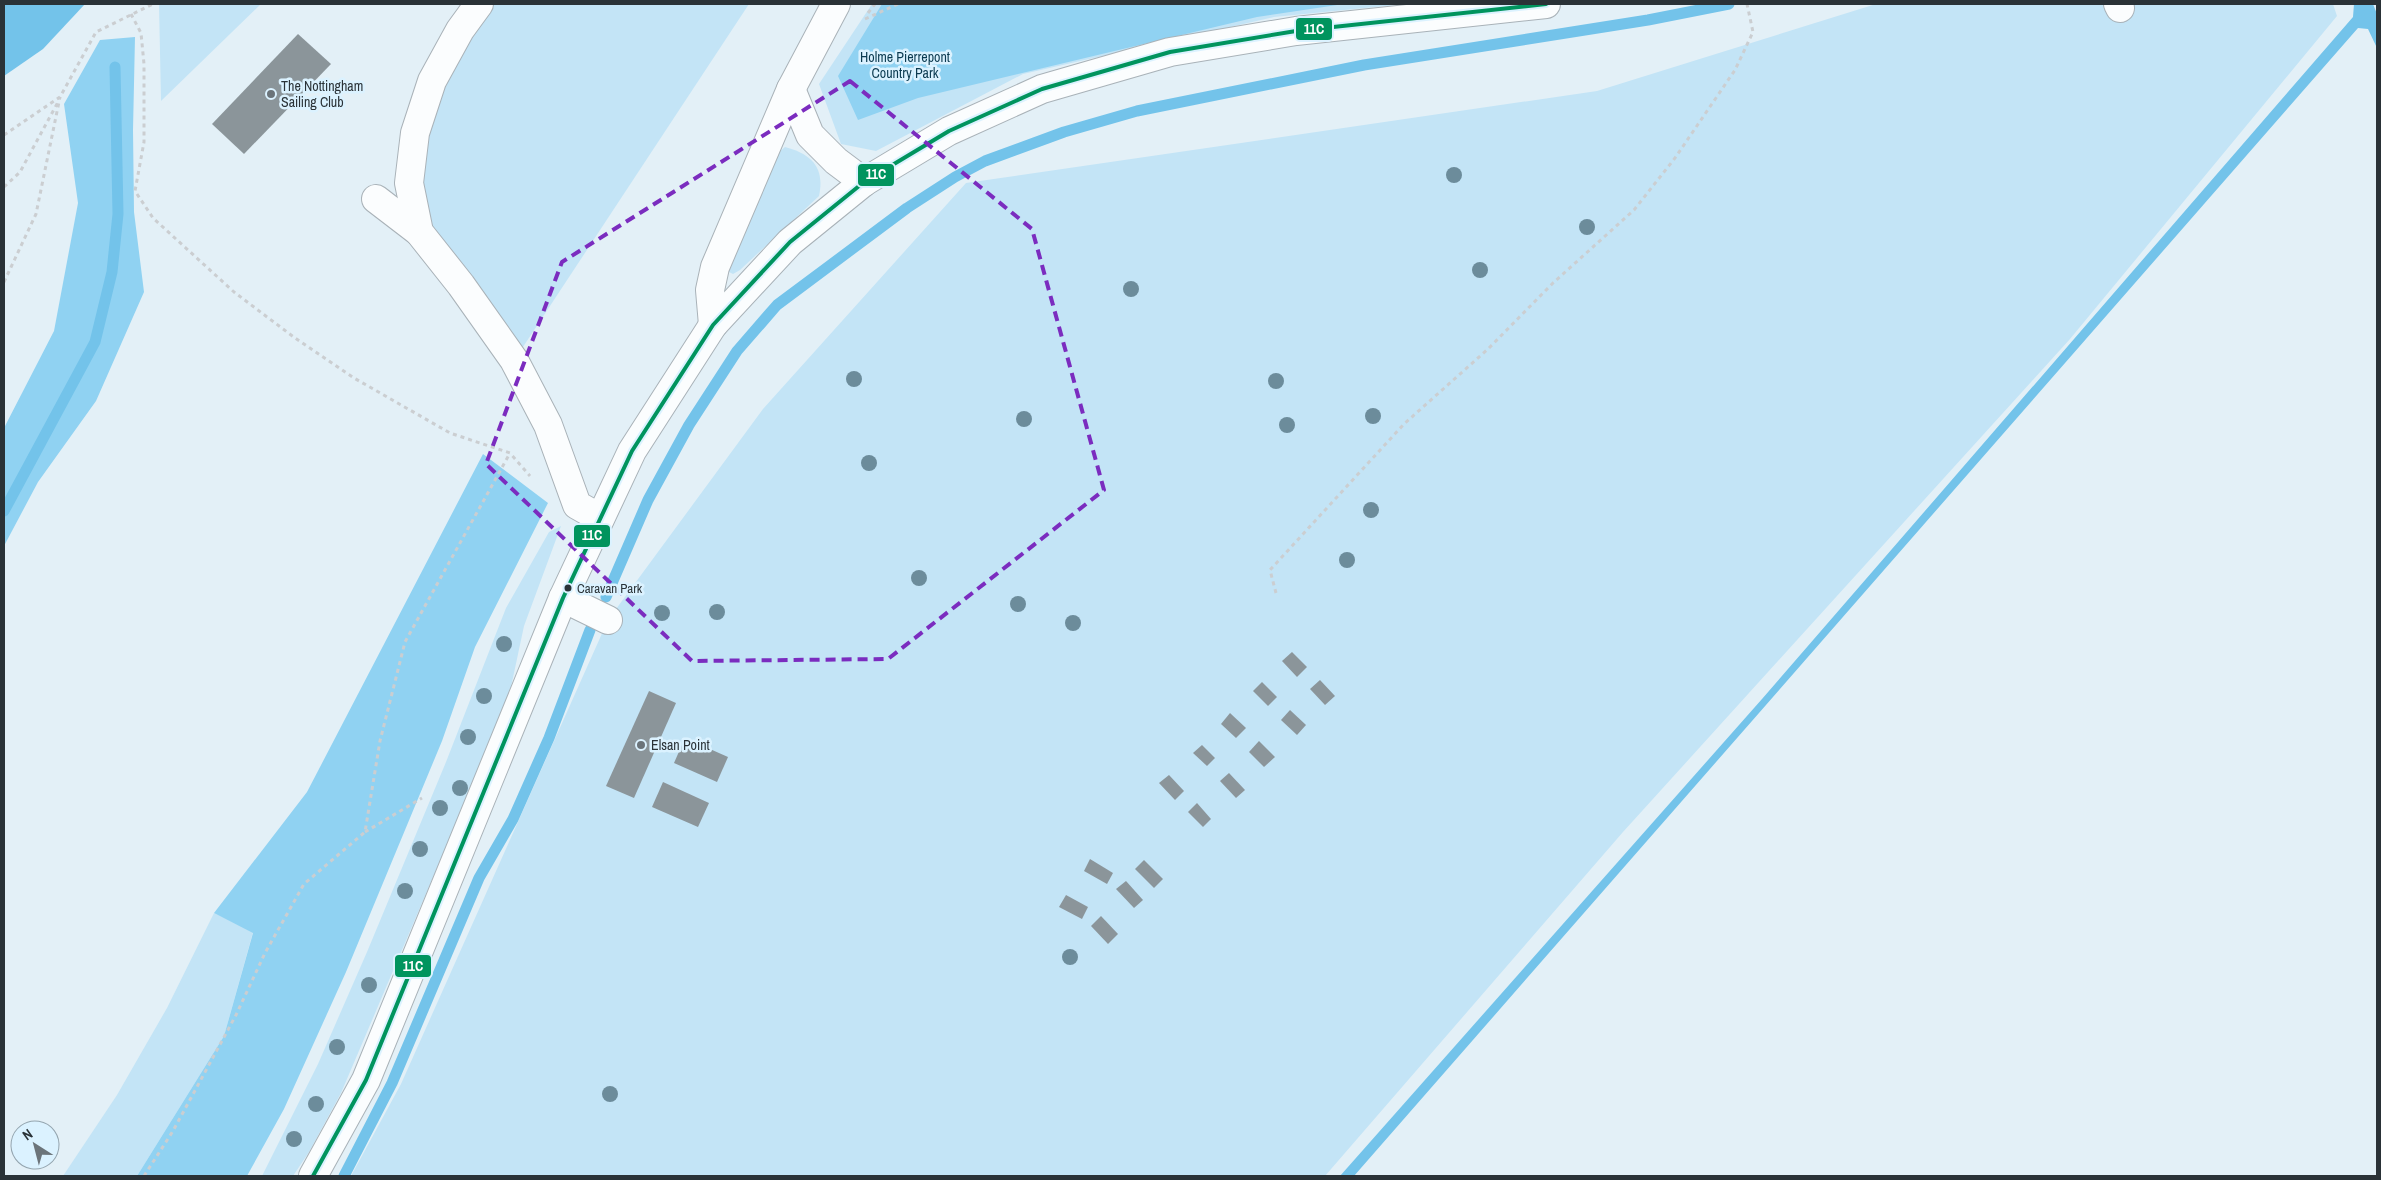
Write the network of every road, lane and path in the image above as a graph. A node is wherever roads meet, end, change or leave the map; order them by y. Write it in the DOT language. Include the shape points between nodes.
graph roads {
  1 [pos="153,4"];
  2 [pos="478,4"];
  3 [pos="836,4"];
  4 [pos="898,4"];
  5 [pos="1546,4"];
  6 [pos="1747,4"];
  7 [pos="131,14"];
  8 [pos="864,20"];
  9 [pos="792,89"];
  10 [pos="60,97"];
  11 [pos="4,135"];
  12 [pos="864,182"];
  13 [pos="4,187"];
  14 [pos="376,199"];
  15 [pos="419,232"];
  16 [pos="4,282"];
  17 [pos="713,325"];
  18 [pos="510,453"];
  19 [pos="532,479"];
  20 [pos="600,518"];
  21 [pos="1276,593"];
  22 [pos="563,598"];
  23 [pos="608,620"];
  24 [pos="422,798"];
  25 [pos="364,832"];
  26 [pos="144,1176"];
  27 [pos="313,1176"];
  1 -- 7 [label="path"];
  2 -- 15 [label="street" via="432,81 415,133 409,183"];
  3 -- 9 [label="street"];
  4 -- 8 [label="path"];
  5 -- 12 [label="street" via="1296,31 1170,52 1042,89 950,131"];
  6 -- 21 [label="path" via="1753,32 1735,70 1675,158 1634,210 1404,424 1270,570"];
  7 -- 10 [label="path" via="96,32"];
  7 -- 18 [label="path" via="142,33 144,64 144,142 135,191 154,218 234,292 354,378 450,433"];
  9 -- 12 [label="street" via="810,135 836,161"];
  9 -- 17 [label="street" via="715,267 710,290"];
  10 -- 11 [label="path"];
  10 -- 13 [label="path" via="20,172"];
  10 -- 16 [label="path" via="36,214"];
  12 -- 17 [label="street" via="790,242"];
  14 -- 15 [label="street"];
  15 -- 20 [label="street" via="514,360 548,425 577,505"];
  17 -- 20 [label="street" via="632,451"];
  18 -- 19 [label="path"];
  18 -- 25 [label="path" via="405,642 380,741"];
  20 -- 22 [label="street"];
  22 -- 23 [label="street"];
  22 -- 27 [label="street" via="366,1080"];
  24 -- 25 [label="path"];
  25 -- 26 [label="path" via="304,884 173,1131"];
}
